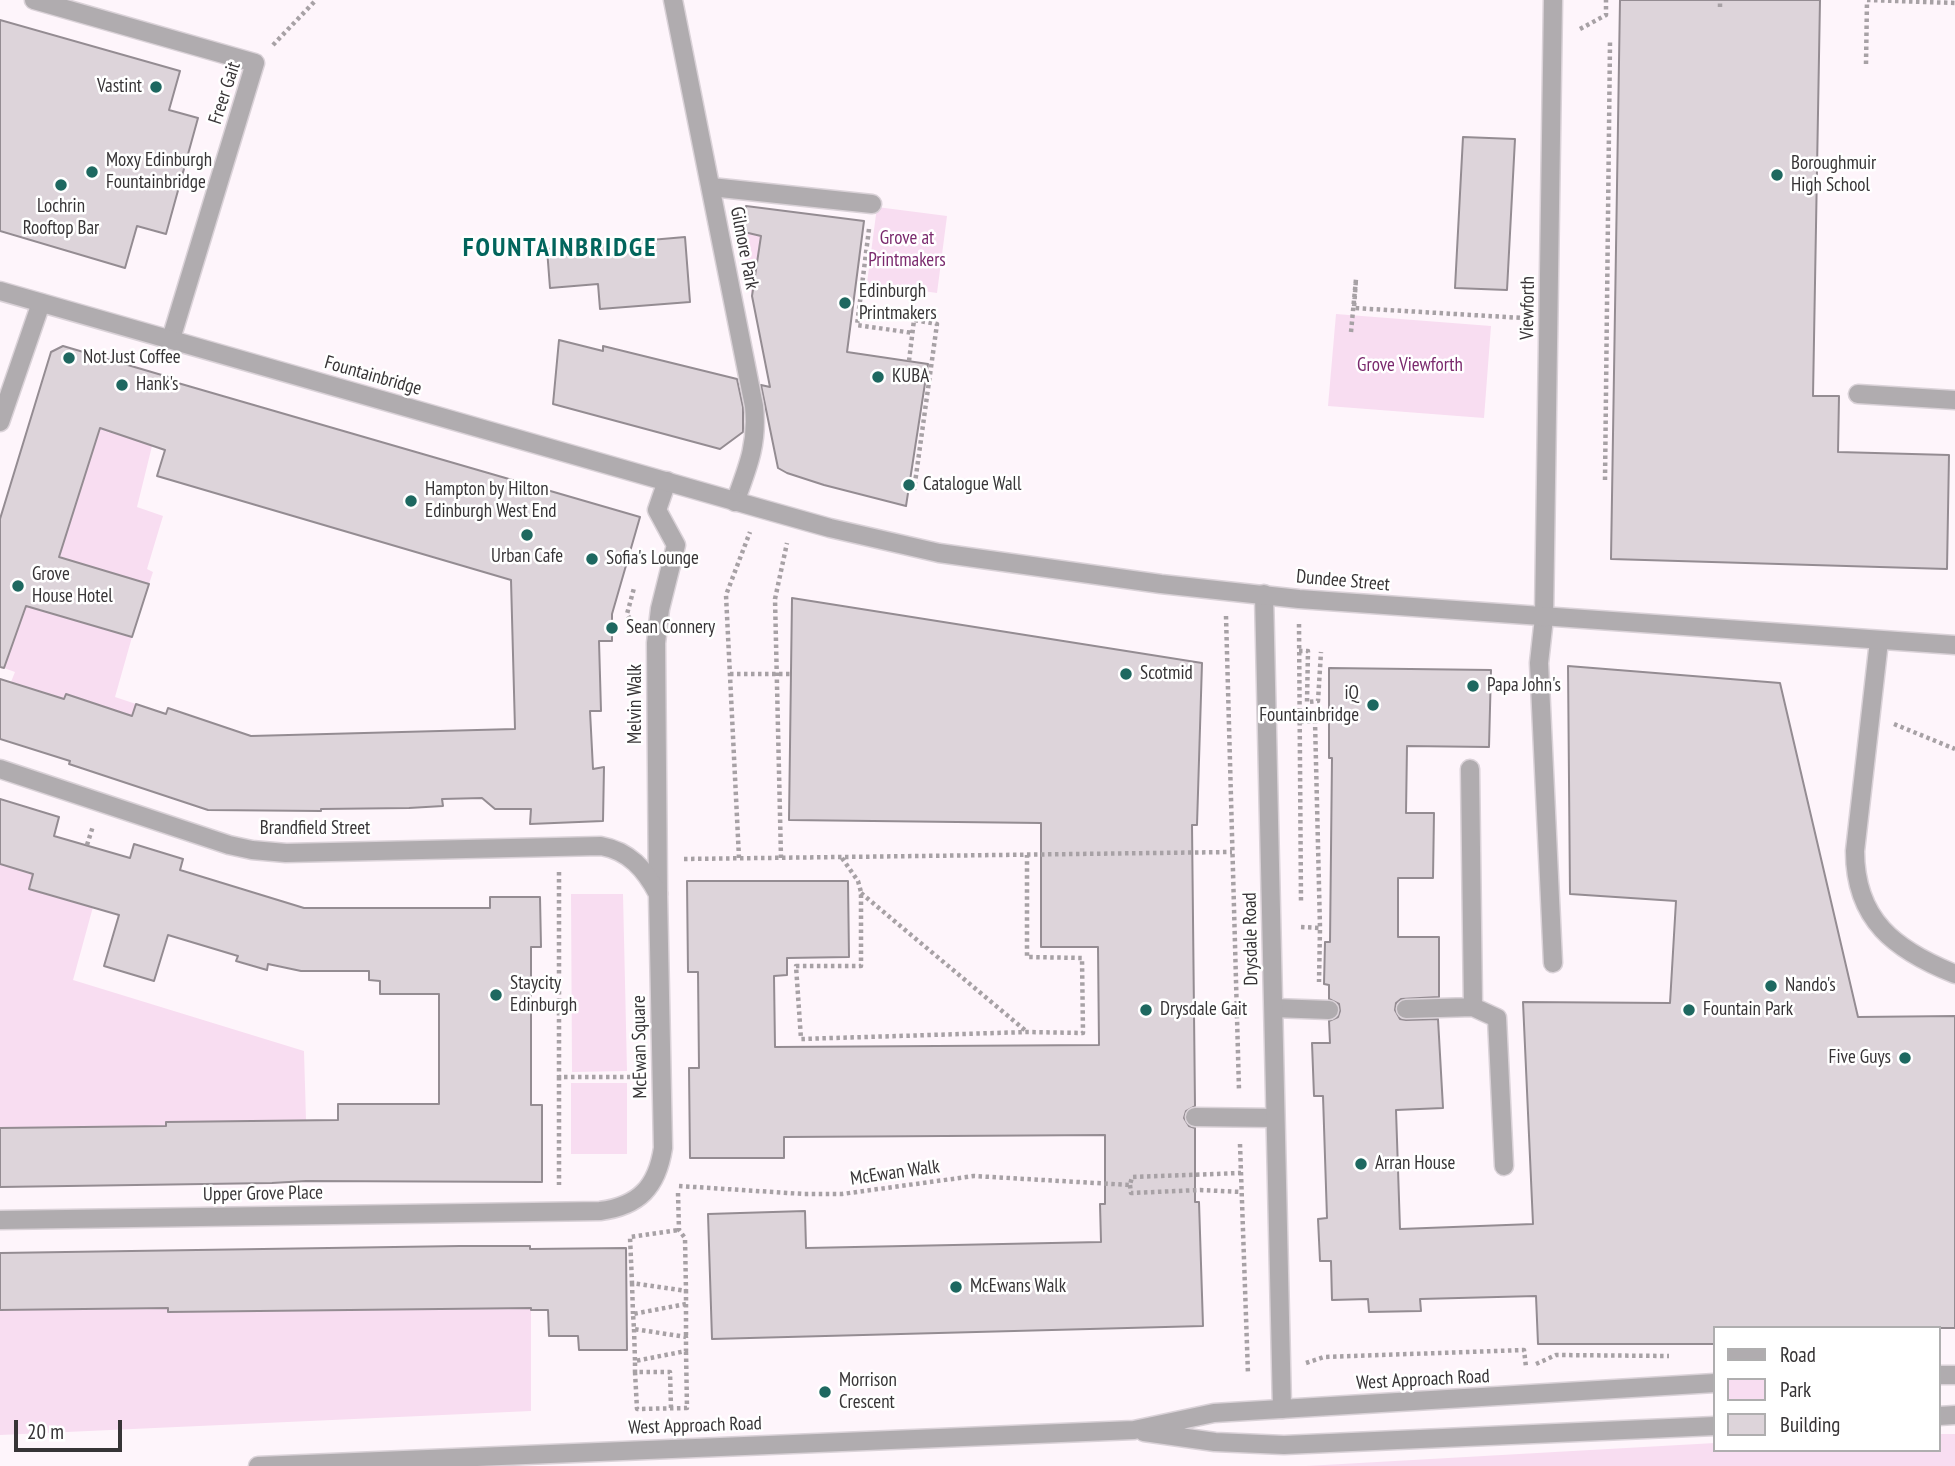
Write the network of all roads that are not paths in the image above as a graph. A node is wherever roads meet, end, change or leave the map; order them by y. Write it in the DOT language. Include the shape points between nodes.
graph roads {
  1 [pos="34,0"];
  2 [pos="673,0"];
  3 [pos="1553,0"];
  4 [pos="711,187"];
  5 [pos="872,204"];
  6 [pos="0,291"];
  7 [pos="41,303"];
  8 [pos="171,339"];
  9 [pos="1858,394"];
  10 [pos="1955,400"];
  11 [pos="0,422"];
  12 [pos="667,481"];
  13 [pos="735,502"];
  14 [pos="1264,594"];
  15 [pos="1544,618"];
  16 [pos="1879,641"];
  17 [pos="1955,645"];
  18 [pos="0,769"];
  19 [pos="1470,769"];
  20 [pos="658,894"];
  21 [pos="1553,963"];
  22 [pos="1955,974"];
  23 [pos="1473,1007"];
  24 [pos="1274,1008"];
  25 [pos="1406,1009"];
  26 [pos="1329,1010"];
  27 [pos="1195,1117"];
  28 [pos="1275,1118"];
  29 [pos="1504,1166"];
  30 [pos="527,1210"];
  31 [pos="0,1220"];
  32 [pos="1714,1383"];
  33 [pos="1282,1409"];
  34 [pos="1714,1426"];
  35 [pos="1134,1430"];
  36 [pos="258,1466"];
  1 -- 8 [label="street, Freer Gait" via="255,63"];
  2 -- 4 [label="street, Gilmore Park"];
  3 -- 15 [label="street, Viewforth"];
  4 -- 5 [label="street"];
  4 -- 13 [label="street, Gilmore Park" via="756,420 752,457"];
  6 -- 7 [label="street, Fountainbridge"];
  7 -- 8 [label="street, Fountainbridge"];
  7 -- 11 [label="street"];
  8 -- 12 [label="street, Fountainbridge"];
  9 -- 10 [label="street"];
  12 -- 13 [label="street, Fountainbridge"];
  12 -- 20 [label="street, Melvin Walk" via="657,510 676,545 657,635"];
  13 -- 14 [label="street, Dundee Street" via="939,553"];
  14 -- 15 [label="street, Dundee Street"];
  14 -- 24 [label="street, Drysdale Road"];
  15 -- 16 [label="street, Dundee Street"];
  15 -- 21 [label="street, Viewforth" via="1539,663"];
  16 -- 17 [label="street, Dundee Street"];
  16 -- 22 [label="street" via="1855,876 1869,912 1885,931 1907,950"];
  18 -- 20 [label="street, Brandfield Street" via="229,845 272,852 613,848 641,867"];
  19 -- 23 [label="street"];
  20 -- 30 [label="street, McEwan Square" via="663,1148 657,1175 642,1195 617,1208"];
  23 -- 25 [label="street"];
  23 -- 29 [label="street" via="1497,1018"];
  24 -- 26 [label="street"];
  24 -- 28 [label="street, Drysdale Road"];
  27 -- 28 [label="street"];
  28 -- 33 [label="street, Drysdale Road"];
  30 -- 31 [label="street, Upper Grove Place"];
  32 -- 33 [label="street, West Approach Road"];
  33 -- 35 [label="street, West Approach Road" via="1214,1413"];
  34 -- 35 [label="street, West Approach Road" via="1284,1444 1215,1442"];
  35 -- 36 [label="street, West Approach Road"];
}
